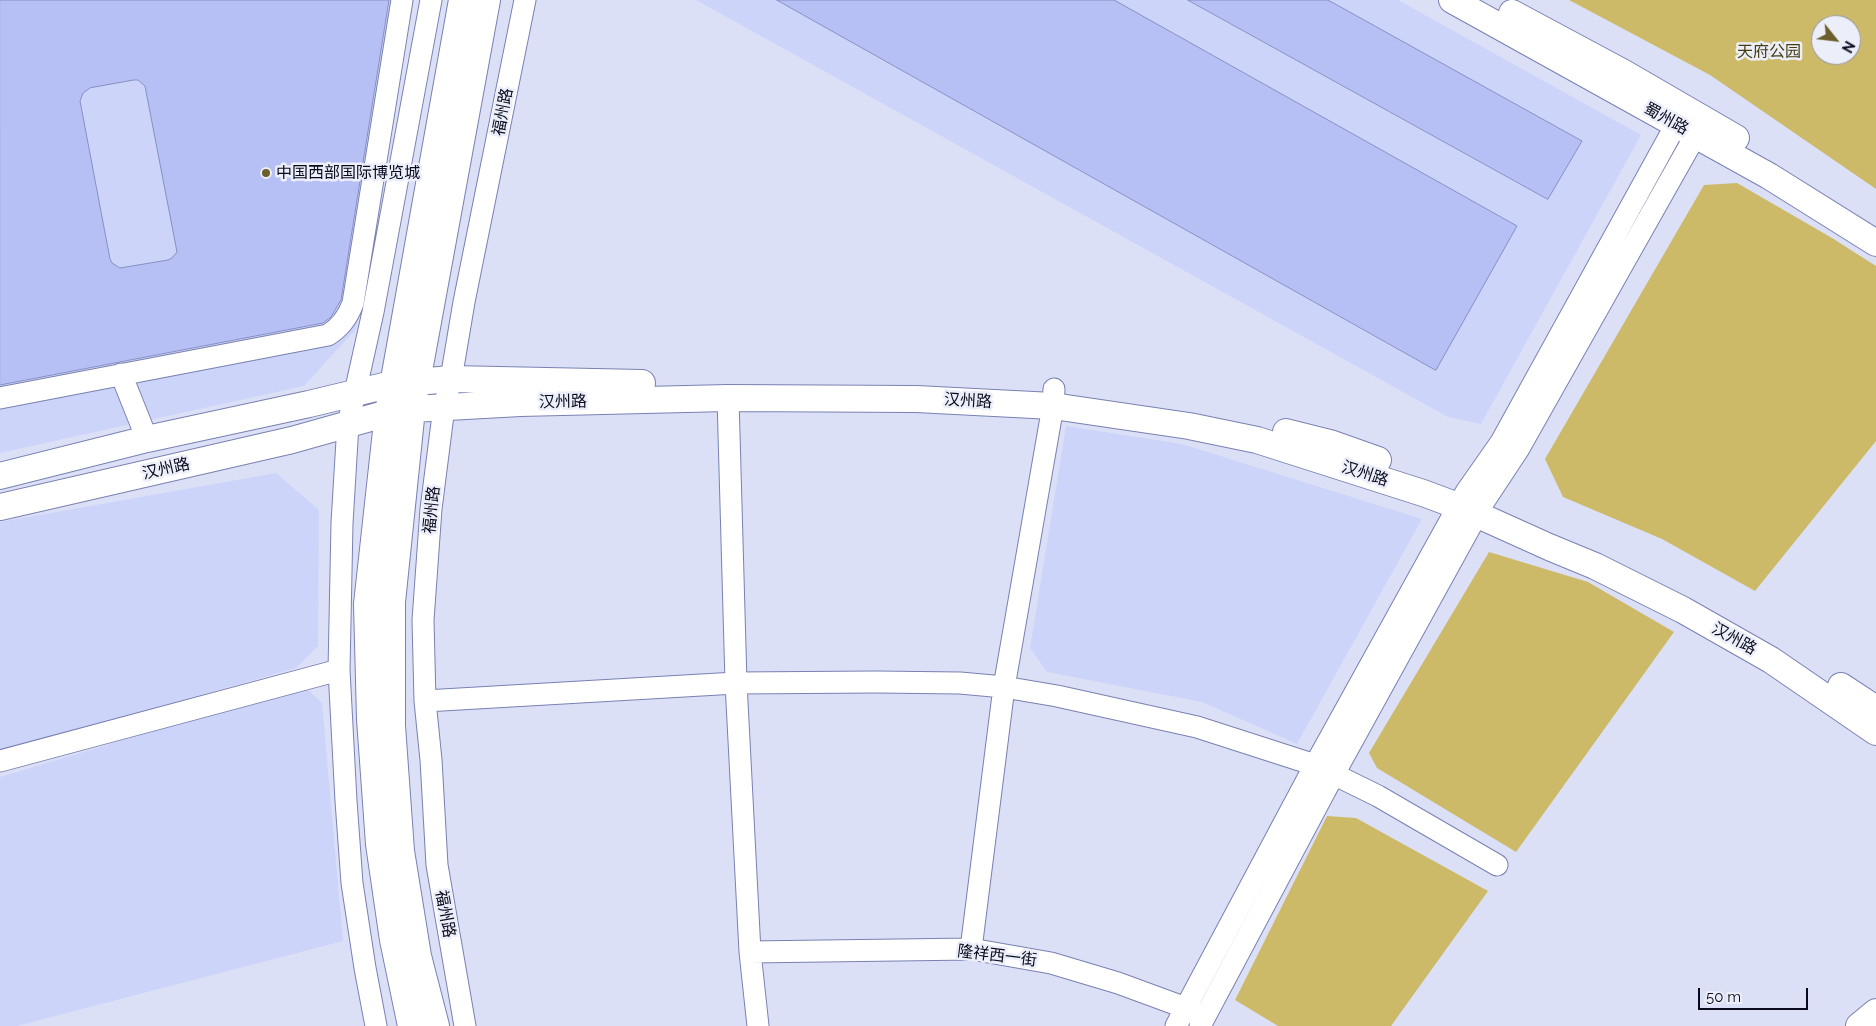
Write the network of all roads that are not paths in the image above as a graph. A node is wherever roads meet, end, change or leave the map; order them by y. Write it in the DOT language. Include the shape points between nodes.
graph roads {
  1 [pos="402,0"];
  2 [pos="431,0"];
  3 [pos="462,0"];
  4 [pos="487,0"];
  5 [pos="525,0"];
  6 [pos="1452,0"];
  7 [pos="1488,0"];
  8 [pos="1691,122"];
  9 [pos="1876,222"];
  10 [pos="1876,243"];
  11 [pos="121,374"];
  12 [pos="451,380"];
  13 [pos="418,381"];
  14 [pos="392,384"];
  15 [pos="355,392"];
  16 [pos="1054,397"];
  17 [pos="0,398"];
  18 [pos="728,398"];
  19 [pos="444,407"];
  20 [pos="400,411"];
  21 [pos="348,424"];
  22 [pos="147,438"];
  23 [pos="0,476"];
  24 [pos="1472,503"];
  25 [pos="0,507"];
  26 [pos="338,670"];
  27 [pos="736,683"];
  28 [pos="1004,687"];
  29 [pos="425,701"];
  30 [pos="1876,709"];
  31 [pos="1876,732"];
  32 [pos="0,762"];
  33 [pos="1324,769"];
  34 [pos="1497,865"];
  35 [pos="970,949"];
  36 [pos="750,952"];
  37 [pos="1876,1012"];
  38 [pos="1191,1020"];
  39 [pos="376,1026"];
  40 [pos="411,1026"];
  41 [pos="436,1026"];
  42 [pos="465,1026"];
  43 [pos="758,1026"];
  44 [pos="1859,1026"];
  1 -- 11 [label="street" via="353,303 344,321 328,334"];
  2 -- 15 [label="street"];
  3 -- 14 [label="main road, 福州路"];
  4 -- 13 [label="main road, 福州路"];
  5 -- 12 [label="street, 福州路"];
  6 -- 8 [label="main road, 蜀州路"];
  7 -- 8 [label="main road, 蜀州路"];
  8 -- 9 [label="main road, 蜀州路"];
  8 -- 10 [label="main road, 蜀州路"];
  8 -- 24 [label="street" via="1501,442"];
  11 -- 17 [label="street"];
  11 -- 22 [label="street"];
  12 -- 13 [label="main road, 汉州路"];
  12 -- 16 [label="main road, 汉州路" via="693,384 970,382"];
  12 -- 19 [label="street, 福州路"];
  13 -- 14 [label="main road, 汉州路"];
  13 -- 20 [label="main road, 福州路"];
  14 -- 15 [label="main road, 汉州路"];
  14 -- 20 [label="main road, 福州路"];
  15 -- 21 [label="street"];
  15 -- 22 [label="main road, 汉州路"];
  16 -- 18 [label="main road, 汉州路"];
  16 -- 24 [label="main road, 汉州路" via="1257,440 1423,493"];
  16 -- 28 [label="street"];
  18 -- 19 [label="main road, 汉州路"];
  18 -- 27 [label="street"];
  19 -- 20 [label="main road, 汉州路"];
  19 -- 29 [label="street, 福州路" via="431,509 423,620"];
  20 -- 21 [label="main road, 汉州路"];
  20 -- 40 [label="main road, 福州路" via="367,604 379,844 393,940"];
  20 -- 41 [label="main road, 福州路" via="392,602 392,726 401,851 418,956"];
  21 -- 25 [label="main road, 汉州路" via="292,440"];
  21 -- 26 [label="street"];
  22 -- 23 [label="main road, 汉州路"];
  24 -- 30 [label="main road, 汉州路" via="1676,587"];
  24 -- 31 [label="main road, 汉州路" via="1683,610 1772,660"];
  24 -- 33 [label="street"];
  26 -- 32 [label="street"];
  26 -- 39 [label="street" via="352,883"];
  27 -- 28 [label="street" via="894,682"];
  27 -- 29 [label="street"];
  27 -- 36 [label="street"];
  28 -- 33 [label="street" via="1197,727"];
  28 -- 35 [label="street"];
  29 -- 42 [label="street, 福州路" via="437,865"];
  33 -- 34 [label="street" via="1378,796"];
  33 -- 38 [label="street"];
  35 -- 36 [label="street, 隆祥西一街"];
  35 -- 38 [label="street, 隆祥西一街" via="1052,963 1118,983"];
  36 -- 43 [label="street"];
  37 -- 44 [label="main road"];
}
